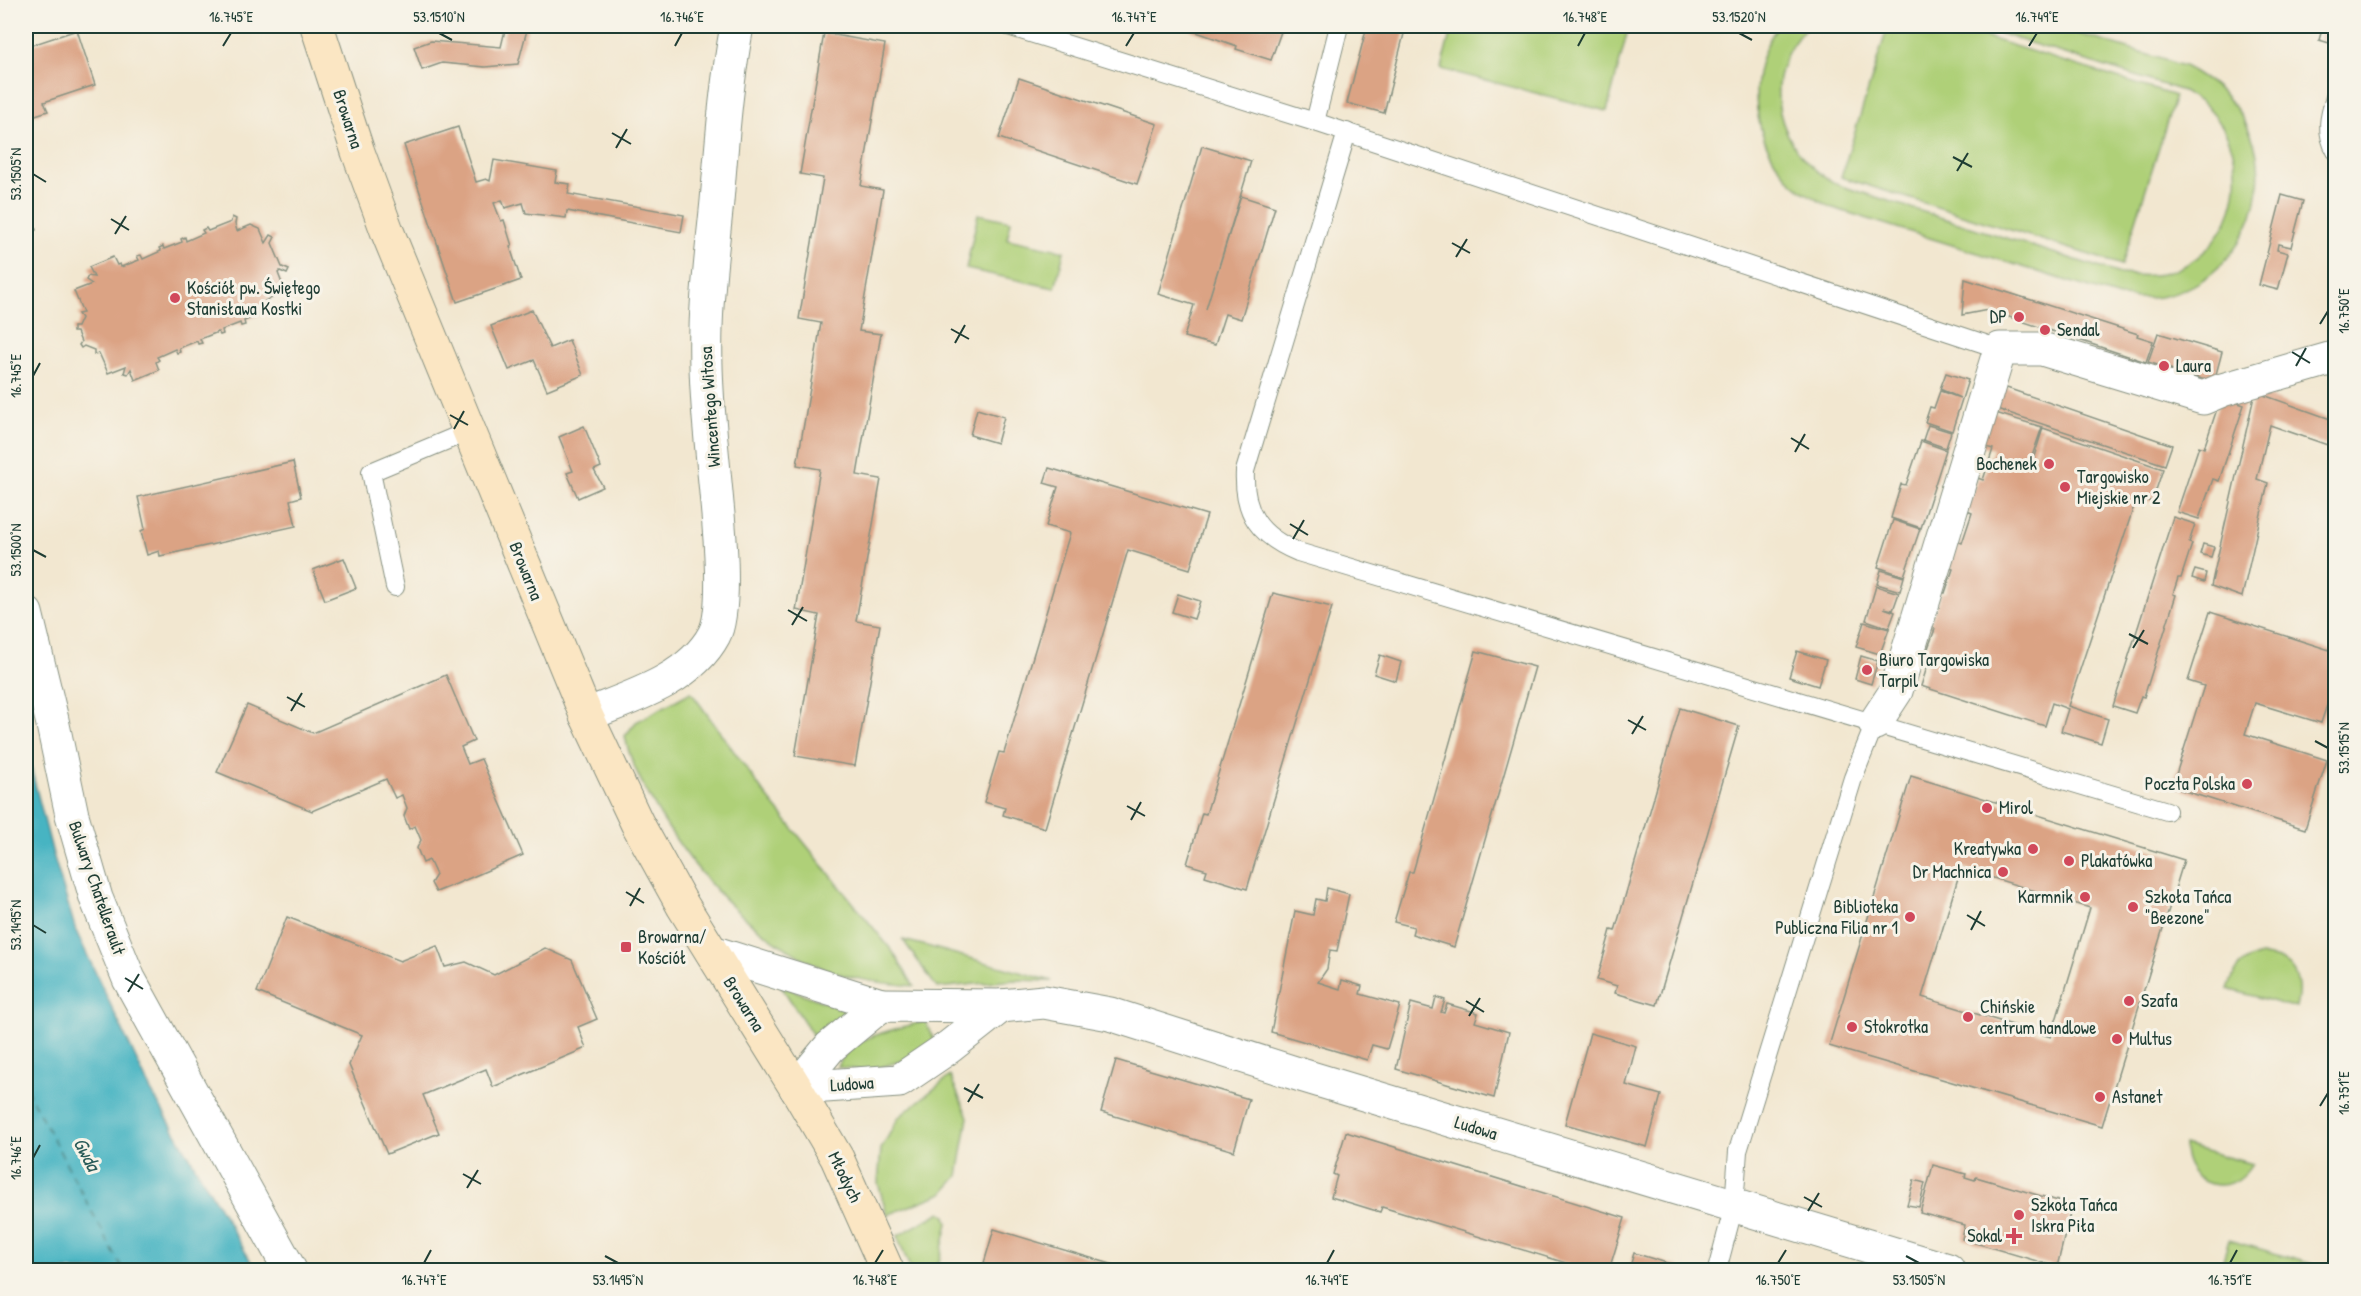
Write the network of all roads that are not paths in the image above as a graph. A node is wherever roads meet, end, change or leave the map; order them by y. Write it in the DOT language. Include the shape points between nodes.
graph roads {
  1 [pos="317,26"];
  2 [pos="737,26"];
  3 [pos="1008,26"];
  4 [pos="1339,26"];
  5 [pos="2336,94"];
  6 [pos="1315,122"];
  7 [pos="1347,132"];
  8 [pos="2336,151"];
  9 [pos="2000,349"];
  10 [pos="2336,357"];
  11 [pos="469,431"];
  12 [pos="395,587"];
  13 [pos="26,613"];
  14 [pos="586,715"];
  15 [pos="1875,723"];
  16 [pos="2167,811"];
  17 [pos="712,952"];
  18 [pos="881,1005"];
  19 [pos="1001,1006"];
  20 [pos="796,1088"];
  21 [pos="1734,1206"];
  22 [pos="290,1270"];
  23 [pos="887,1270"];
  24 [pos="1717,1270"];
  25 [pos="1948,1270"];
  1 -- 11 [label="street, Browarna" via="387,231"];
  2 -- 14 [label="street, Wincentego Witosa" via="729,71 706,328 721,610 716,632 698,658 641,693"];
  3 -- 6 [label="lane"];
  4 -- 6 [label="lane"];
  5 -- 8 [label="lane" via="2328,120 2329,141"];
  6 -- 7 [label="lane"];
  7 -- 9 [label="lane"];
  7 -- 15 [label="lane" via="1245,471 1248,506 1267,535 1298,552"];
  9 -- 10 [label="street" via="2042,349 2203,398"];
  9 -- 15 [label="street" via="1896,691"];
  11 -- 12 [label="lane" via="371,472"];
  11 -- 14 [label="street, Browarna"];
  13 -- 22 [label="street, Bulwary Chatellerault" via="72,815 96,898 129,979"];
  14 -- 17 [label="street, Browarna" via="637,823"];
  15 -- 16 [label="lane"];
  15 -- 21 [label="lane" via="1853,778 1738,1151"];
  17 -- 18 [label="street, Ludowa"];
  17 -- 20 [label="street, Browarna"];
  18 -- 19 [label="street, Ludowa"];
  18 -- 20 [label="street, Ludowa" via="830,1047"];
  19 -- 20 [label="street, Ludowa" via="898,1081"];
  19 -- 21 [label="street, Ludowa" via="1044,1002 1110,1014"];
  20 -- 23 [label="street, Młodych" via="837,1158"];
  21 -- 24 [label="lane"];
  21 -- 25 [label="street, Ludowa"];
}
